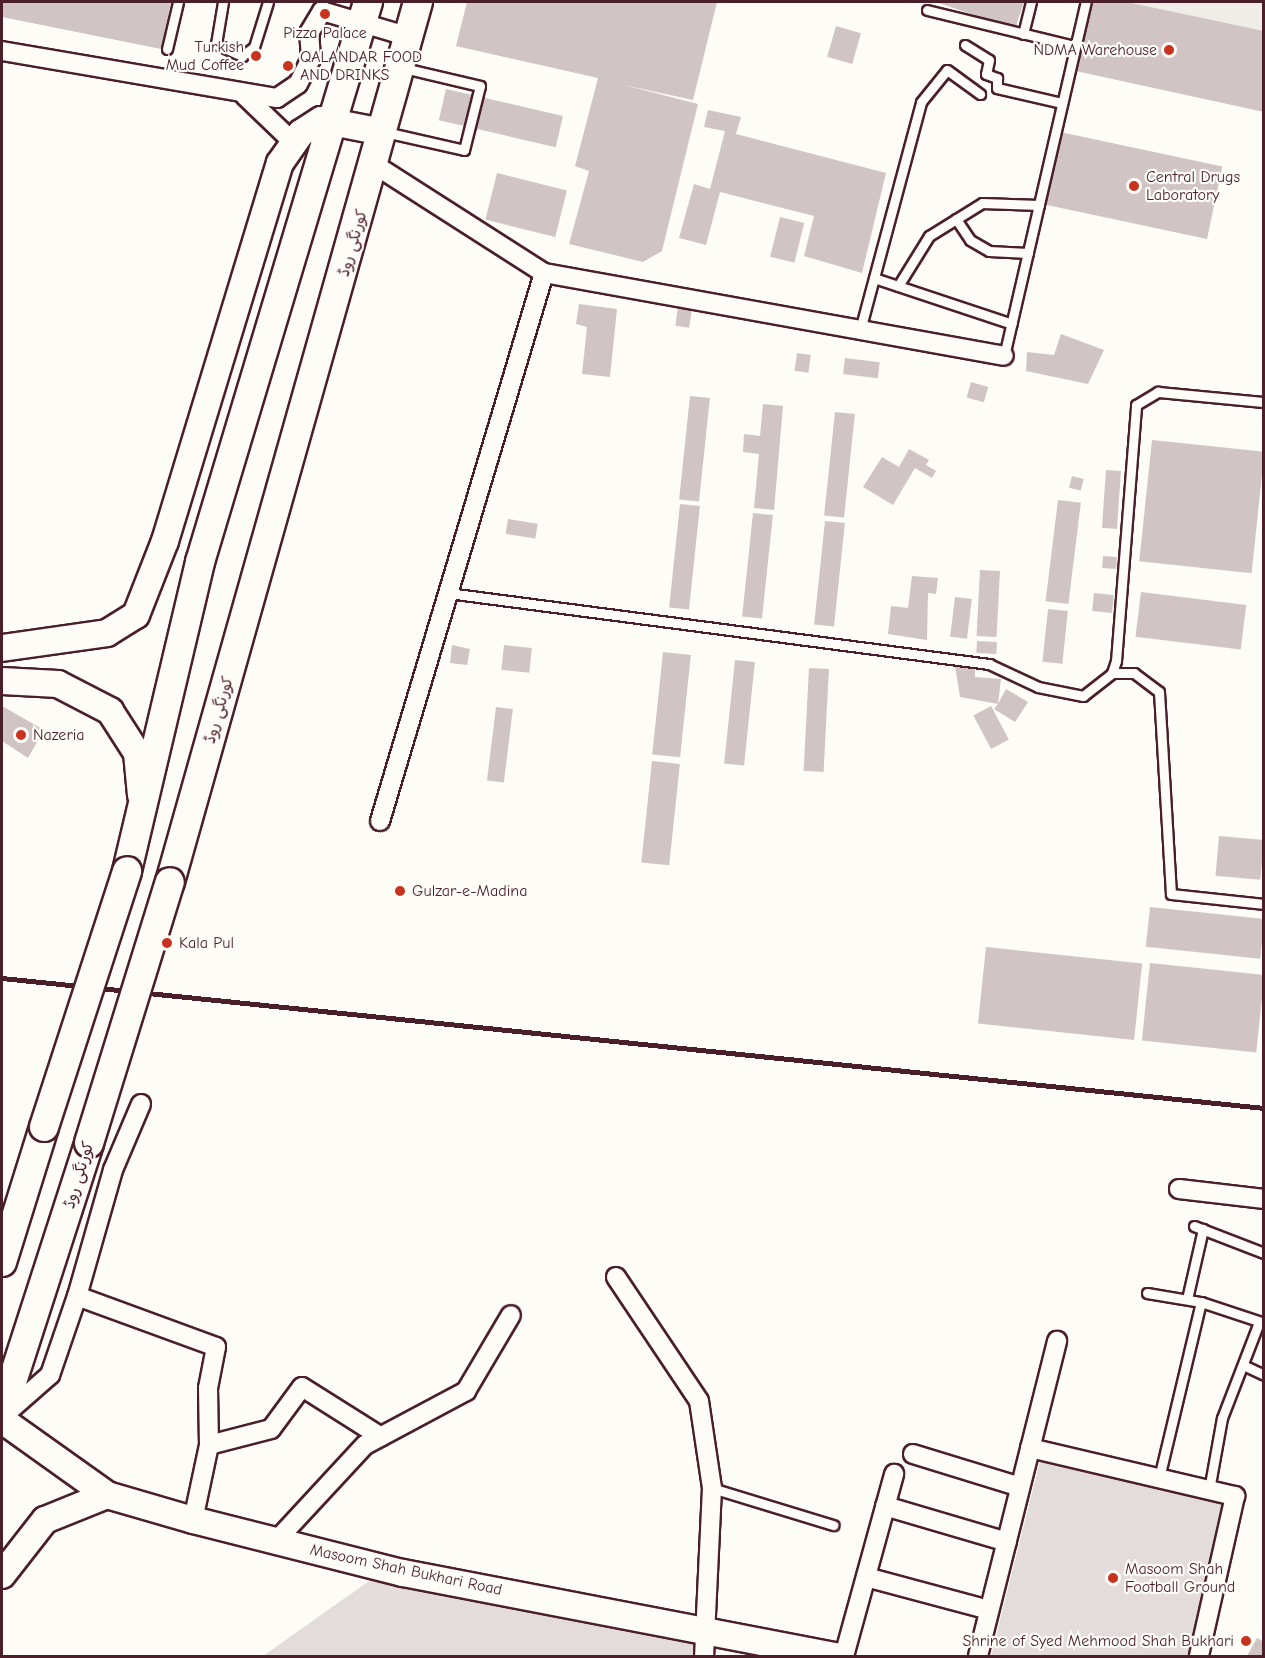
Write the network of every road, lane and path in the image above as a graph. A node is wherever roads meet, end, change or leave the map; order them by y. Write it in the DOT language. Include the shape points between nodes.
graph roads {
  1 [pos="178,2"];
  2 [pos="223,2"];
  3 [pos="268,2"];
  4 [pos="418,2"];
  5 [pos="1031,2"];
  6 [pos="1086,2"];
  7 [pos="927,10"];
  8 [pos="365,13"];
  9 [pos="1023,34"];
  10 [pos="409,37"];
  11 [pos="965,45"];
  12 [pos="1075,46"];
  13 [pos="167,50"];
  14 [pos="2,51"];
  15 [pos="400,68"];
  16 [pos="980,94"];
  17 [pos="245,96"];
  18 [pos="1062,103"];
  19 [pos="332,120"];
  20 [pos="384,132"];
  21 [pos="293,142"];
  22 [pos="375,165"];
  23 [pos="1039,205"];
  24 [pos="956,219"];
  25 [pos="1028,253"];
  26 [pos="544,273"];
  27 [pos="874,278"];
  28 [pos="898,286"];
  29 [pos="1012,324"];
  30 [pos="860,330"];
  31 [pos="1004,356"];
  32 [pos="1263,402"];
  33 [pos="448,593"];
  34 [pos="2,648"];
  35 [pos="1112,673"];
  36 [pos="2,681"];
  37 [pos="140,817"];
  38 [pos="380,822"];
  39 [pos="1263,904"];
  40 [pos="141,1104"];
  41 [pos="1179,1190"];
  42 [pos="1263,1199"];
  43 [pos="1263,1253"];
  44 [pos="2,1257"];
  45 [pos="616,1277"];
  46 [pos="1147,1293"];
  47 [pos="77,1296"];
  48 [pos="1187,1299"];
  49 [pos="1201,1302"];
  50 [pos="511,1315"];
  51 [pos="1261,1323"];
  52 [pos="1057,1341"];
  53 [pos="1243,1365"];
  54 [pos="1263,1375"];
  55 [pos="2,1416"];
  56 [pos="381,1437"];
  57 [pos="209,1445"];
  58 [pos="1030,1448"];
  59 [pos="913,1454"];
  60 [pos="894,1474"];
  61 [pos="1159,1478"];
  62 [pos="1020,1487"];
  63 [pos="712,1488"];
  64 [pos="1209,1490"];
  65 [pos="107,1495"];
  66 [pos="885,1506"];
  67 [pos="194,1520"];
  68 [pos="833,1525"];
  69 [pos="276,1541"];
  70 [pos="1006,1542"];
  71 [pos="2,1575"];
  72 [pos="866,1577"];
  73 [pos="989,1610"];
  74 [pos="704,1630"];
  75 [pos="704,1656"];
  76 [pos="836,1656"];
  77 [pos="844,1656"];
  78 [pos="978,1656"];
  79 [pos="1199,1656"];
  1 -- 13 [label="lane"];
  2 -- 3 [label="lane" via="216,44 242,56 254,47"];
  4 -- 10 [label="main road, کورنگی روڈ"];
  5 -- 9 [label="lane"];
  6 -- 12 [label="lane"];
  7 -- 9 [label="lane"];
  8 -- 10 [label="street"];
  8 -- 17 [label="street" via="322,11 309,33 311,59 298,84 277,98"];
  8 -- 19 [label="main road"];
  9 -- 12 [label="lane"];
  10 -- 15 [label="main road, کورنگی روڈ"];
  11 -- 18 [label="lane" via="989,60 986,74 997,78 996,88"];
  12 -- 18 [label="lane"];
  14 -- 17 [label="street"];
  15 -- 20 [label="main road, کورنگی روڈ"];
  15 -- 20 [label="lane" via="480,86 467,139 464,150"];
  16 -- 27 [label="lane" via="947,70 921,102"];
  17 -- 21 [label="street"];
  18 -- 23 [label="lane"];
  19 -- 20 [label="street"];
  19 -- 21 [label="street" via="308,126"];
  19 -- 37 [label="main road" via="200,562"];
  20 -- 22 [label="main road, کورنگی روڈ"];
  21 -- 34 [label="street" via="280,163 165,542 136,615 107,633"];
  22 -- 26 [label="street"];
  22 -- 55 [label="main road, کورنگی روڈ, bridge" via="170,882"];
  23 -- 24 [label="lane" via="982,203"];
  23 -- 25 [label="lane"];
  24 -- 25 [label="lane" via="970,240 989,251"];
  24 -- 28 [label="lane" via="929,236"];
  25 -- 29 [label="lane"];
  26 -- 30 [label="street"];
  26 -- 33 [label="street"];
  27 -- 28 [label="lane"];
  27 -- 30 [label="lane"];
  28 -- 29 [label="lane"];
  29 -- 31 [label="lane"];
  30 -- 31 [label="street"];
  32 -- 35 [label="lane" via="1158,392 1136,405"];
  33 -- 35 [label="lane" via="989,664 1038,687 1083,696"];
  33 -- 38 [label="street"];
  35 -- 39 [label="lane" via="1134,673 1147,679 1160,699 1172,894"];
  36 -- 37 [label="street" via="58,684 110,711 137,753"];
  37 -- 44 [label="main road, bridge" via="127,871"];
  40 -- 47 [label="street" via="113,1170"];
  41 -- 42 [label="street"];
  43 -- 48 [label="lane" via="1199,1227"];
  45 -- 63 [label="street" via="699,1401"];
  46 -- 48 [label="lane"];
  47 -- 55 [label="street" via="50,1376"];
  47 -- 57 [label="street" via="216,1347 208,1388"];
  48 -- 49 [label="lane"];
  49 -- 51 [label="lane"];
  49 -- 61 [label="lane"];
  50 -- 56 [label="street" via="466,1391"];
  51 -- 53 [label="lane"];
  52 -- 58 [label="street"];
  53 -- 54 [label="lane"];
  53 -- 64 [label="lane" via="1222,1418"];
  55 -- 65 [label="street, Masoom Shah Bukhari Road"];
  56 -- 57 [label="street" via="302,1387 272,1429"];
  56 -- 69 [label="street" via="365,1445"];
  57 -- 67 [label="street"];
  58 -- 61 [label="street"];
  58 -- 62 [label="street"];
  59 -- 62 [label="street"];
  60 -- 66 [label="street"];
  61 -- 64 [label="street"];
  62 -- 70 [label="street"];
  63 -- 68 [label="lane"];
  63 -- 74 [label="street"];
  64 -- 79 [label="street" via="1235,1496"];
  65 -- 67 [label="street, Masoom Shah Bukhari Road"];
  65 -- 71 [label="street" via="45,1520"];
  66 -- 70 [label="street"];
  66 -- 72 [label="street"];
  67 -- 69 [label="street, Masoom Shah Bukhari Road"];
  69 -- 74 [label="street, Masoom Shah Bukhari Road" via="403,1573"];
  70 -- 73 [label="street"];
  72 -- 73 [label="street"];
  72 -- 77 [label="street"];
  73 -- 78 [label="street"];
  74 -- 75 [label="street"];
  74 -- 76 [label="street, Masoom Shah Bukhari Road"];
}
